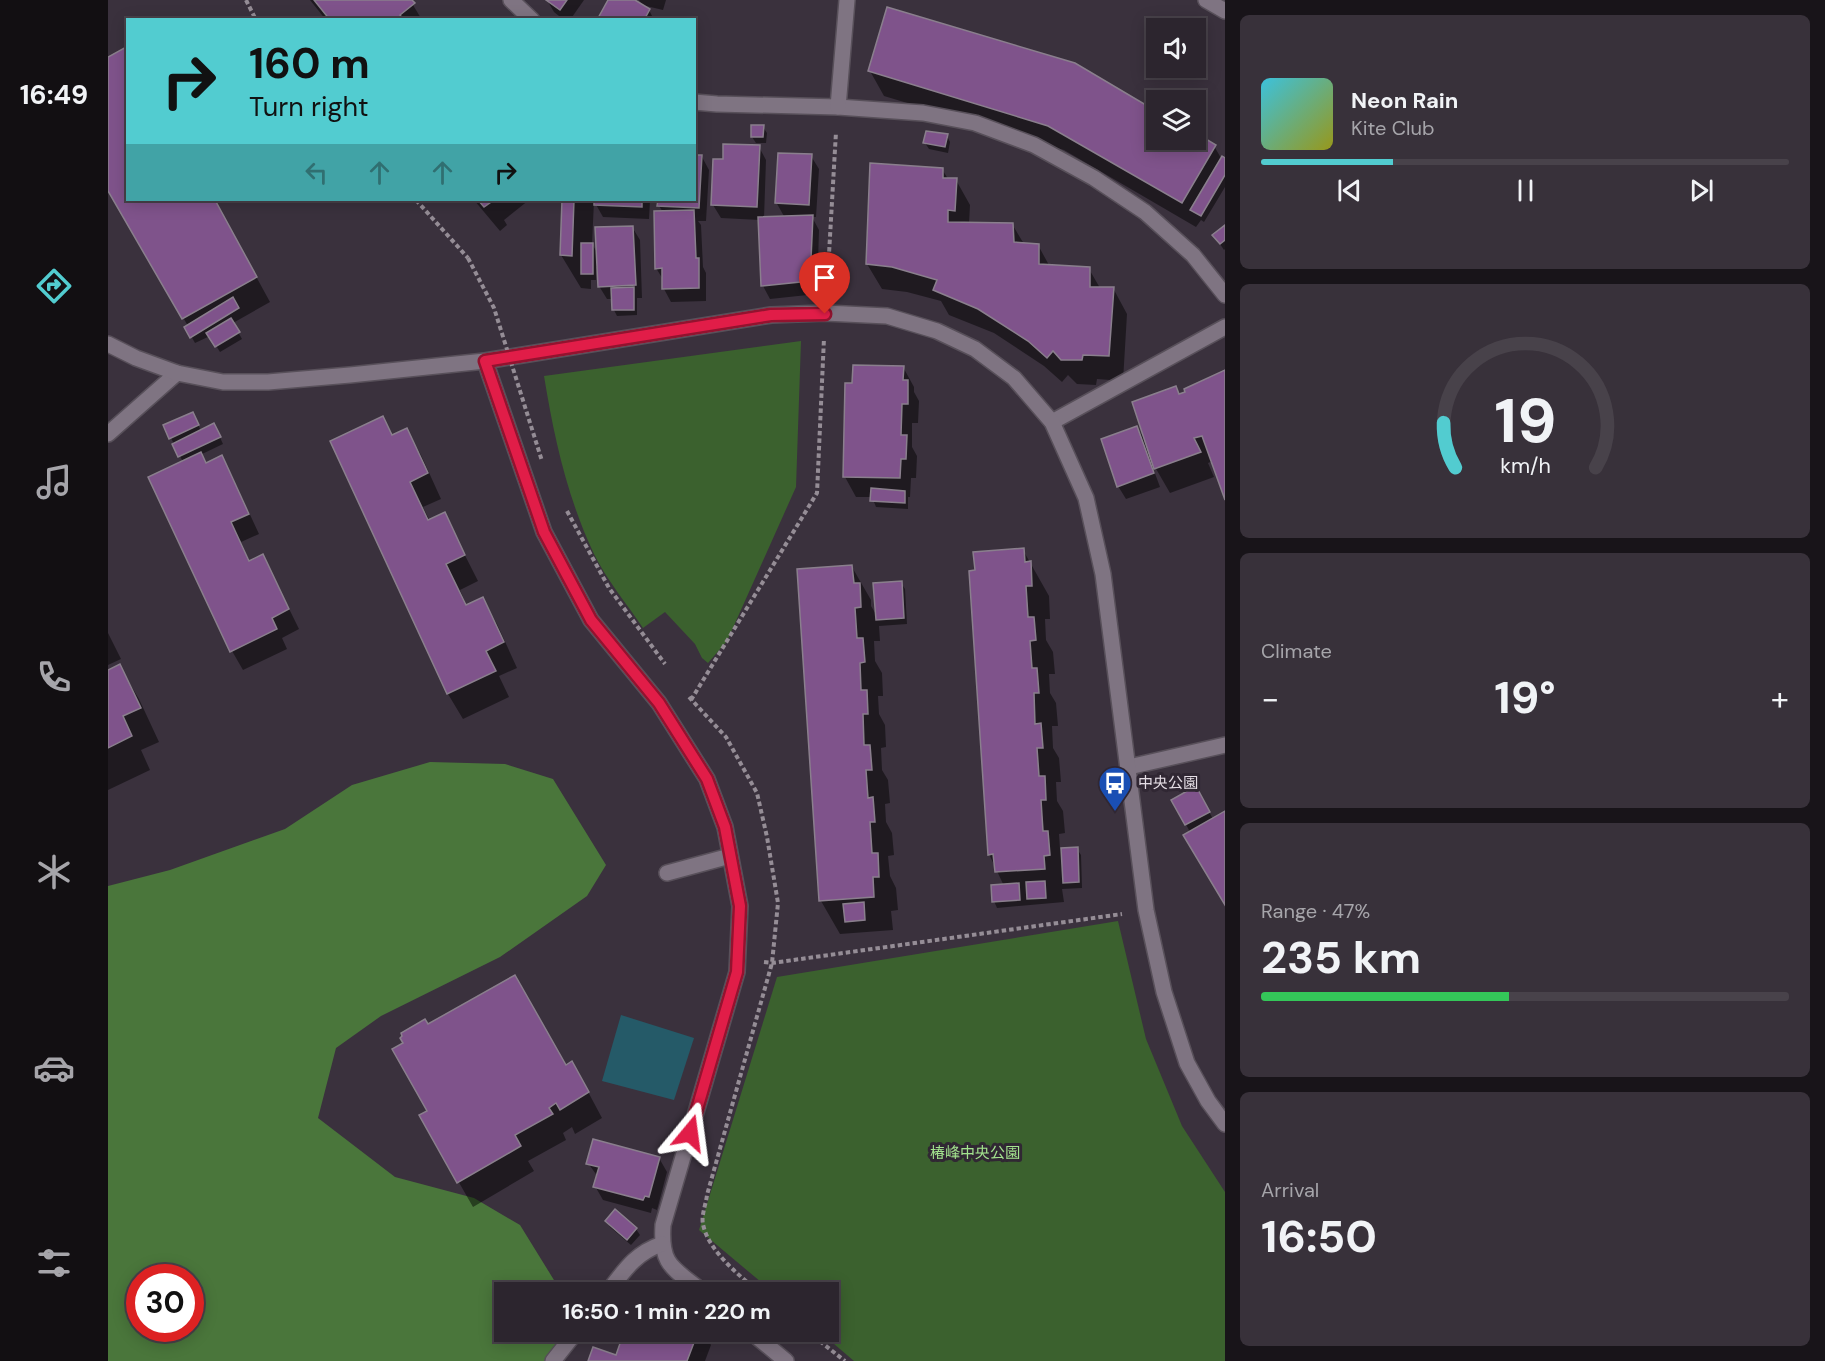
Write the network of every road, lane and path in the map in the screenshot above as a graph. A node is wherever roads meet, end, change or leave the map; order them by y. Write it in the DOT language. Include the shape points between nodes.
graph roads {
  1 [pos="246,0"];
  2 [pos="511,0"];
  3 [pos="847,0"];
  4 [pos="255,18"];
  5 [pos="530,18"];
  6 [pos="696,102"];
  7 [pos="838,107"];
  8 [pos="417,201"];
  9 [pos="1225,295"];
  10 [pos="825,314"];
  11 [pos="1225,327"];
  12 [pos="108,344"];
  13 [pos="485,361"];
  14 [pos="177,373"];
  15 [pos="1052,422"];
  16 [pos="108,434"];
  17 [pos="547,471"];
  18 [pos="566,510"];
  19 [pos="671,673"];
  20 [pos="684,690"];
  21 [pos="691,699"];
  22 [pos="675,730"];
  23 [pos="1225,745"];
  24 [pos="1129,767"];
  25 [pos="730,856"];
  26 [pos="667,873"];
  27 [pos="1146,910"];
  28 [pos="737,959"];
  29 [pos="772,963"];
  30 [pos="1225,1124"];
  31 [pos="662,1244"];
  32 [pos="616,1282"];
  33 [pos="691,1282"];
  34 [pos="748,1282"];
  35 [pos="568,1342"];
  36 [pos="763,1342"];
  37 [pos="821,1342"];
  38 [pos="553,1361"];
  39 [pos="786,1361"];
  40 [pos="845,1361"];
  1 -- 4 [label="path"];
  2 -- 5 [label="street"];
  3 -- 7 [label="street"];
  6 -- 7 [label="street"];
  7 -- 9 [label="street" via="923,113 975,123 1034,145 1094,178 1144,212 1193,255"];
  7 -- 10 [label="path"];
  8 -- 17 [label="path, bridge" via="468,258 494,308"];
  10 -- 13 [label="street" via="771,315"];
  10 -- 15 [label="street" via="887,316 937,331 975,349 1014,378"];
  10 -- 21 [label="path" via="817,493"];
  11 -- 15 [label="street"];
  12 -- 14 [label="street"];
  13 -- 14 [label="street" via="268,382 223,382"];
  13 -- 22 [label="street" via="544,532 591,620 659,703"];
  14 -- 16 [label="street"];
  15 -- 24 [label="street" via="1086,498 1103,574"];
  18 -- 19 [label="path" via="609,588"];
  20 -- 21 [label="path"];
  21 -- 22 [label="path"];
  22 -- 25 [label="street" via="707,779 725,827"];
  23 -- 24 [label="street"];
  24 -- 27 [label="street"];
  25 -- 26 [label="street"];
  25 -- 28 [label="street" via="740,906"];
  27 -- 29 [label="path"];
  27 -- 30 [label="street" via="1164,992 1187,1063"];
  28 -- 29 [label="path"];
  28 -- 31 [label="street" via="737,972 663,1225"];
  29 -- 34 [label="path" via="702,1222 710,1241"];
  31 -- 32 [label="street" via="633,1261"];
  31 -- 33 [label="street" via="669,1264"];
  35 -- 38 [label="street"];
  36 -- 39 [label="street"];
  37 -- 40 [label="path"];
}
